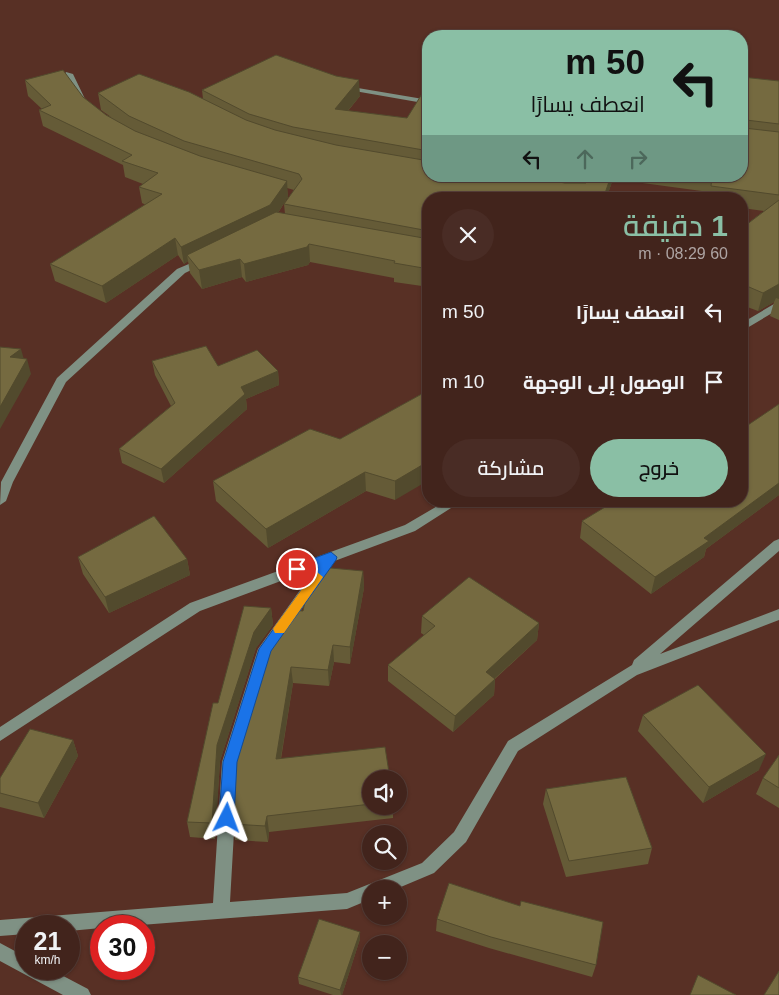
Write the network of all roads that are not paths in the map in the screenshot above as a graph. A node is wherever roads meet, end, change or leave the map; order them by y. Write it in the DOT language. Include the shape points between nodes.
graph roads {
  1 [pos="69,74"];
  2 [pos="332,84"];
  3 [pos="422,101"];
  4 [pos="89,107"];
  5 [pos="216,254"];
  6 [pos="779,304"];
  7 [pos="748,324"];
  8 [pos="0,502"];
  9 [pos="446,507"];
  10 [pos="779,544"];
  11 [pos="331,557"];
  12 [pos="779,614"];
  13 [pos="632,671"];
  14 [pos="0,735"];
  15 [pos="398,880"];
  16 [pos="362,895"];
  17 [pos="221,911"];
  18 [pos="0,928"];
  19 [pos="0,952"];
  20 [pos="15,960"];
  21 [pos="53,980"];
  22 [pos="82,995"];
  1 -- 4 [label="street" via="77,93"];
  2 -- 3 [label="street"];
  5 -- 8 [label="street" via="181,271 61,380 7,482"];
  6 -- 7 [label="street"];
  9 -- 11 [label="street" via="410,528"];
  10 -- 13 [label="street"];
  11 -- 14 [label="street" via="195,607"];
  11 -- 17 [label="street" via="265,649 259,668 230,762"];
  12 -- 13 [label="street"];
  13 -- 15 [label="street" via="513,746 460,837 428,868"];
  16 -- 17 [label="street" via="347,901"];
  17 -- 18 [label="street"];
  19 -- 20 [label="street"];
  21 -- 22 [label="street"];
}
